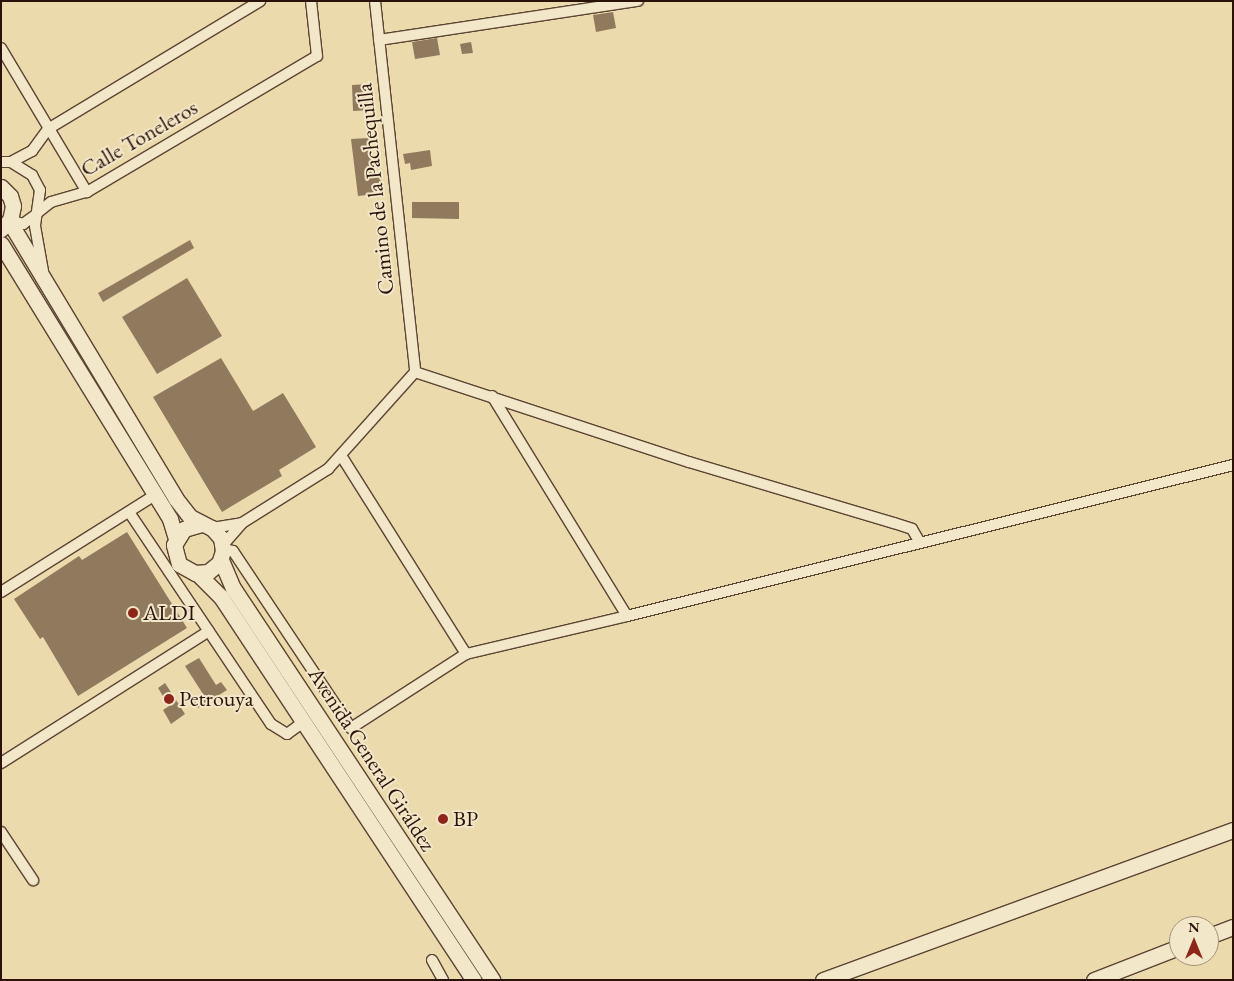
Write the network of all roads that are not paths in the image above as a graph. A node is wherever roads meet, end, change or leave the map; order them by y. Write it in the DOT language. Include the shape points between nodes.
graph roads {
  1 [pos="260,1"];
  2 [pos="311,1"];
  3 [pos="375,1"];
  4 [pos="638,1"];
  5 [pos="379,40"];
  6 [pos="1,48"];
  7 [pos="48,128"];
  8 [pos="5,163"];
  9 [pos="1,187"];
  10 [pos="87,192"];
  11 [pos="37,213"];
  12 [pos="7,223"];
  13 [pos="1,244"];
  14 [pos="44,279"];
  15 [pos="415,372"];
  16 [pos="492,396"];
  17 [pos="342,457"];
  18 [pos="1233,466"];
  19 [pos="155,495"];
  20 [pos="129,512"];
  21 [pos="242,523"];
  22 [pos="207,526"];
  23 [pos="176,539"];
  24 [pos="919,541"];
  25 [pos="226,548"];
  26 [pos="175,569"];
  27 [pos="198,574"];
  28 [pos="1,592"];
  29 [pos="627,616"];
  30 [pos="209,631"];
  31 [pos="466,654"];
  32 [pos="302,723"];
  33 [pos="1,762"];
  34 [pos="1233,830"];
  35 [pos="1,832"];
  36 [pos="34,880"];
  37 [pos="1233,927"];
  38 [pos="1219,932"];
  39 [pos="1169,951"];
  40 [pos="432,960"];
  41 [pos="443,980"];
  42 [pos="474,980"];
  43 [pos="492,980"];
  44 [pos="822,980"];
  45 [pos="1094,980"];
  1 -- 7 [label="street"];
  2 -- 10 [label="street, Calle Toneleros" via="317,56"];
  3 -- 5 [label="street, Camino de la Pachequilla"];
  4 -- 5 [label="street"];
  5 -- 15 [label="street, Camino de la Pachequilla"];
  6 -- 7 [label="street"];
  7 -- 8 [label="street" via="32,151"];
  7 -- 10 [label="street"];
  8 -- 11 [label="street" via="28,172 38,183 41,195"];
  9 -- 12 [label="main road" via="13,202"];
  10 -- 11 [label="street, Calle Toneleros" via="51,202"];
  11 -- 12 [label="street, Calle Toneleros" via="22,224"];
  11 -- 14 [label="street" via="36,239"];
  12 -- 14 [label="main road"];
  13 -- 19 [label="main road"];
  14 -- 22 [label="main road" via="176,499 190,517"];
  15 -- 16 [label="street"];
  15 -- 17 [label="street"];
  16 -- 24 [label="street" via="688,462 912,529"];
  16 -- 29 [label="street"];
  17 -- 21 [label="street" via="321,475"];
  17 -- 31 [label="street"];
  18 -- 24 [label="street"];
  19 -- 20 [label="street"];
  19 -- 23 [label="main road" via="170,519"];
  20 -- 26 [label="street"];
  20 -- 28 [label="street"];
  21 -- 22 [label="street"];
  21 -- 25 [label="street"];
  22 -- 23 [label="main road" via="186,528"];
  22 -- 25 [label="main road"];
  23 -- 26 [label="main road"];
  24 -- 29 [label="street"];
  25 -- 27 [label="main road" via="211,570"];
  25 -- 31 [label="street" via="351,728"];
  25 -- 43 [label="main road, Avenida General Giráldez" via="233,588"];
  26 -- 27 [label="main road"];
  26 -- 30 [label="street"];
  27 -- 32 [label="main road, Avenida General Giráldez" via="221,597"];
  29 -- 31 [label="street"];
  30 -- 32 [label="street" via="271,724 287,734"];
  30 -- 33 [label="street"];
  32 -- 42 [label="main road, Avenida General Giráldez"];
  34 -- 44 [label="main road"];
  35 -- 36 [label="street"];
  37 -- 38 [label="main road"];
  39 -- 45 [label="main road"];
  40 -- 41 [label="street"];
}
